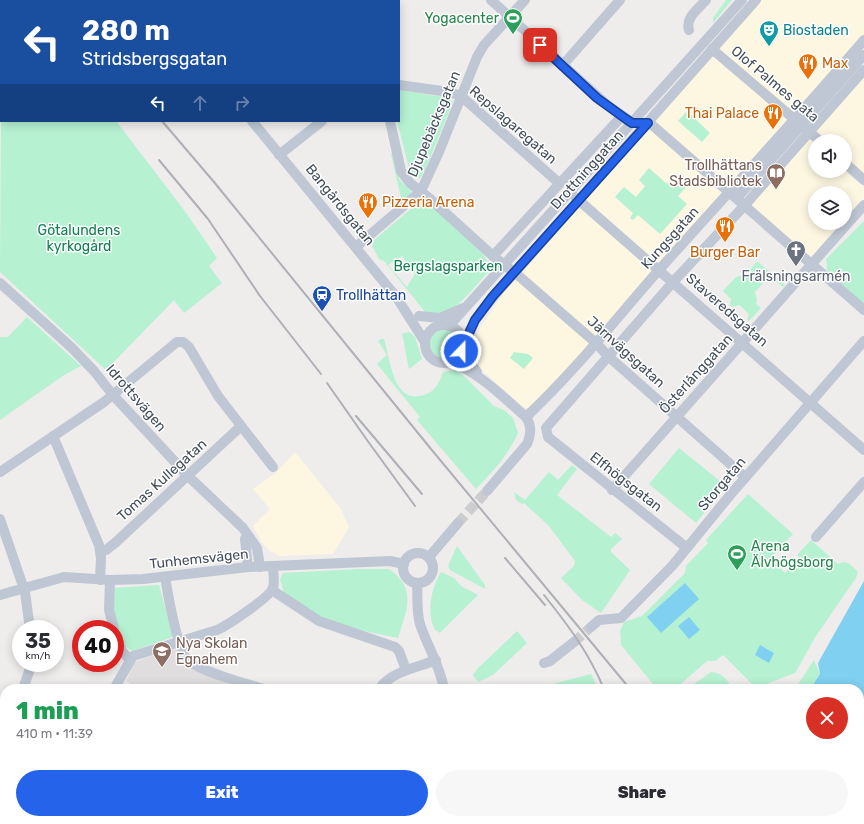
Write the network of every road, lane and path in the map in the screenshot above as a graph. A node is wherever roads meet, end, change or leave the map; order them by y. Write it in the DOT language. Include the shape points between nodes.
graph roads {
  1 [pos="491,0"];
  2 [pos="525,0"];
  3 [pos="620,0"];
  4 [pos="706,0"];
  5 [pos="742,0"];
  6 [pos="756,0"];
  7 [pos="509,17"];
  8 [pos="689,30"];
  9 [pos="864,40"];
  10 [pos="712,49"];
  11 [pos="864,55"];
  12 [pos="562,66"];
  13 [pos="864,70"];
  14 [pos="400,85"];
  15 [pos="461,96"];
  16 [pos="622,116"];
  17 [pos="253,122"];
  18 [pos="321,122"];
  19 [pos="390,122"];
  20 [pos="632,123"];
  21 [pos="648,123"];
  22 [pos="802,126"];
  23 [pos="812,134"];
  24 [pos="279,154"];
  25 [pos="852,169"];
  26 [pos="864,180"];
  27 [pos="559,183"];
  28 [pos="421,191"];
  29 [pos="570,193"];
  30 [pos="734,195"];
  31 [pos="579,200"];
  32 [pos="745,205"];
  33 [pos="864,205"];
  34 [pos="356,247"];
  35 [pos="493,256"];
  36 [pos="812,264"];
  37 [pos="504,266"];
  38 [pos="659,270"];
  39 [pos="514,273"];
  40 [pos="673,282"];
  41 [pos="0,283"];
  42 [pos="472,303"];
  43 [pos="405,308"];
  44 [pos="864,310"];
  45 [pos="419,316"];
  46 [pos="449,326"];
  47 [pos="434,328"];
  48 [pos="864,341"];
  49 [pos="425,342"];
  50 [pos="596,343"];
  51 [pos="743,343"];
  52 [pos="462,348"];
  53 [pos="608,356"];
  54 [pos="451,362"];
  55 [pos="486,383"];
  56 [pos="113,395"];
  57 [pos="810,402"];
  58 [pos="526,417"];
  59 [pos="677,417"];
  60 [pos="240,427"];
  61 [pos="53,436"];
  62 [pos="548,438"];
  63 [pos="864,450"];
  64 [pos="273,467"];
  65 [pos="0,472"];
  66 [pos="188,476"];
  67 [pos="745,477"];
  68 [pos="864,482"];
  69 [pos="612,490"];
  70 [pos="487,491"];
  71 [pos="0,519"];
  72 [pos="458,523"];
  73 [pos="247,535"];
  74 [pos="816,537"];
  75 [pos="688,548"];
  76 [pos="100,551"];
  77 [pos="429,557"];
  78 [pos="404,564"];
  79 [pos="273,566"];
  80 [pos="248,567"];
  81 [pos="260,567"];
  82 [pos="165,577"];
  83 [pos="105,580"];
  84 [pos="417,583"];
  85 [pos="24,587"];
  86 [pos="272,590"];
  87 [pos="0,595"];
  88 [pos="29,620"];
  89 [pos="112,620"];
  90 [pos="591,627"];
  91 [pos="180,641"];
  92 [pos="574,642"];
  93 [pos="124,653"];
  94 [pos="130,660"];
  95 [pos="436,660"];
  96 [pos="544,663"];
  97 [pos="406,670"];
  98 [pos="29,672"];
  99 [pos="25,684"];
  100 [pos="117,684"];
  101 [pos="248,684"];
  102 [pos="382,684"];
  103 [pos="443,684"];
  1 -- 7 [label="street"];
  2 -- 7 [label="street, Djupebäcksgatan"];
  3 -- 12 [label="street"];
  4 -- 8 [label="street" via="689,19"];
  5 -- 20 [label="street, Drottninggatan"];
  6 -- 10 [label="street, Drottninggatan"];
  7 -- 12 [label="street"];
  7 -- 15 [label="street, Djupebäcksgatan" via="484,45"];
  9 -- 22 [label="street, Kungsgatan"];
  10 -- 21 [label="street, Drottninggatan"];
  10 -- 22 [label="street, Olof Palmes gata"];
  11 -- 22 [label="street, Kungsgatan"];
  12 -- 16 [label="street" via="597,98"];
  13 -- 22 [label="street, Kungsgatan"];
  14 -- 15 [label="street, Repslagaregatan"];
  15 -- 27 [label="street, Repslagaregatan"];
  15 -- 28 [label="street, Djupebäcksgatan"];
  16 -- 20 [label="street"];
  16 -- 27 [label="street, Drottninggatan"];
  17 -- 24 [label="street, Bangårdsgatan"];
  18 -- 24 [label="street"];
  19 -- 28 [label="street, Järnvägsgatan" via="402,171 410,183"];
  20 -- 21 [label="street"];
  20 -- 29 [label="street, Drottninggatan"];
  21 -- 30 [label="street"];
  21 -- 31 [label="street, Drottninggatan"];
  22 -- 23 [label="street, Olof Palmes gata"];
  22 -- 30 [label="street, Kungsgatan"];
  22 -- 32 [label="street, Kungsgatan"];
  24 -- 34 [label="street, Bangårdsgatan"];
  25 -- 26 [label="street"];
  27 -- 35 [label="street, Drottninggatan"];
  28 -- 34 [label="street, Djupebäcksgatan"];
  28 -- 35 [label="street, Järnvägsgatan"];
  29 -- 31 [label="street, Staveredsgatan"];
  29 -- 37 [label="street, Drottninggatan"];
  30 -- 32 [label="street"];
  30 -- 38 [label="street, Kungsgatan"];
  31 -- 38 [label="street, Staveredsgatan"];
  31 -- 39 [label="street, Drottninggatan"];
  32 -- 36 [label="street"];
  32 -- 40 [label="street, Kungsgatan"];
  33 -- 36 [label="street, Österlånggatan"];
  34 -- 43 [label="street, Bangårdsgatan"];
  35 -- 37 [label="street, Järnvägsgatan"];
  36 -- 44 [label="street"];
  36 -- 51 [label="street, Österlånggatan"];
  37 -- 39 [label="street, Järnvägsgatan"];
  37 -- 42 [label="street, Drottninggatan"];
  38 -- 40 [label="street, Staveredsgatan"];
  38 -- 50 [label="street, Kungsgatan"];
  39 -- 50 [label="street, Järnvägsgatan"];
  39 -- 52 [label="street, Drottninggatan" via="475,320"];
  40 -- 51 [label="street, Staveredsgatan"];
  40 -- 53 [label="street, Kungsgatan"];
  41 -- 56 [label="street, Idrottsvägen" via="72,348"];
  42 -- 45 [label="street" via="440,318"];
  42 -- 46 [label="street, Drottninggatan"];
  43 -- 45 [label="street"];
  43 -- 49 [label="street"];
  45 -- 47 [label="street"];
  46 -- 47 [label="street"];
  46 -- 52 [label="street" via="459,333"];
  47 -- 49 [label="street"];
  48 -- 57 [label="street, Storgatan"];
  49 -- 54 [label="street" via="426,351 432,359 440,363"];
  50 -- 53 [label="street, Järnvägsgatan"];
  50 -- 58 [label="street, Kungsgatan"];
  51 -- 57 [label="street, Staveredsgatan"];
  51 -- 59 [label="street, Österlånggatan"];
  52 -- 54 [label="street"];
  52 -- 55 [label="street"];
  53 -- 59 [label="street, Järnvägsgatan"];
  53 -- 62 [label="street, Kungsgatan" via="546,428"];
  54 -- 55 [label="street" via="465,368"];
  55 -- 58 [label="street"];
  56 -- 60 [label="street" via="177,342 183,342 189,347"];
  56 -- 61 [label="street"];
  56 -- 66 [label="street, Idrottsvägen"];
  57 -- 63 [label="street, Staveredsgatan"];
  57 -- 67 [label="street, Storgatan"];
  58 -- 70 [label="street" via="530,431 527,444"];
  59 -- 67 [label="street, Järnvägsgatan"];
  59 -- 69 [label="street, Österlånggatan"];
  60 -- 64 [label="street"];
  60 -- 66 [label="street, Tomas Kullegatan"];
  61 -- 65 [label="street"];
  61 -- 76 [label="street"];
  62 -- 69 [label="street, Elfhögsgatan"];
  66 -- 73 [label="street, Idrottsvägen" via="243,528"];
  66 -- 76 [label="street, Tomas Kullegatan" via="106,550"];
  67 -- 75 [label="street, Storgatan"];
  68 -- 74 [label="street"];
  69 -- 75 [label="street, Elfhögsgatan"];
  71 -- 85 [label="street"];
  72 -- 77 [label="street"];
  73 -- 80 [label="street" via="245,539"];
  73 -- 81 [label="street, Idrottsvägen" via="257,548"];
  75 -- 90 [label="street, Storgatan" via="621,618 606,618"];
  76 -- 83 [label="street"];
  77 -- 78 [label="street" via="415,553 410,555"];
  77 -- 84 [label="street" via="433,566 432,574 426,581"];
  78 -- 79 [label="street, Tunhemsvägen" via="390,561"];
  78 -- 84 [label="street" via="406,576"];
  79 -- 81 [label="street, Tunhemsvägen"];
  79 -- 86 [label="street"];
  80 -- 81 [label="street, Tunhemsvägen"];
  80 -- 82 [label="street, Tunhemsvägen"];
  82 -- 83 [label="street, Tunhemsvägen"];
  82 -- 91 [label="street"];
  83 -- 85 [label="street, Tunhemsvägen" via="64,577"];
  83 -- 89 [label="street"];
  84 -- 95 [label="street" via="418,614"];
  85 -- 87 [label="street, Tunhemsvägen"];
  85 -- 88 [label="street"];
  86 -- 91 [label="street" via="227,625"];
  86 -- 97 [label="street" via="319,621 395,647"];
  91 -- 94 [label="street" via="137,654"];
  91 -- 101 [label="street" via="185,656 192,663"];
  92 -- 96 [label="street"];
  93 -- 94 [label="street"];
  94 -- 100 [label="street"];
  95 -- 97 [label="street"];
  95 -- 103 [label="street"];
  97 -- 102 [label="street" via="385,680"];
  98 -- 99 [label="street"];
}
